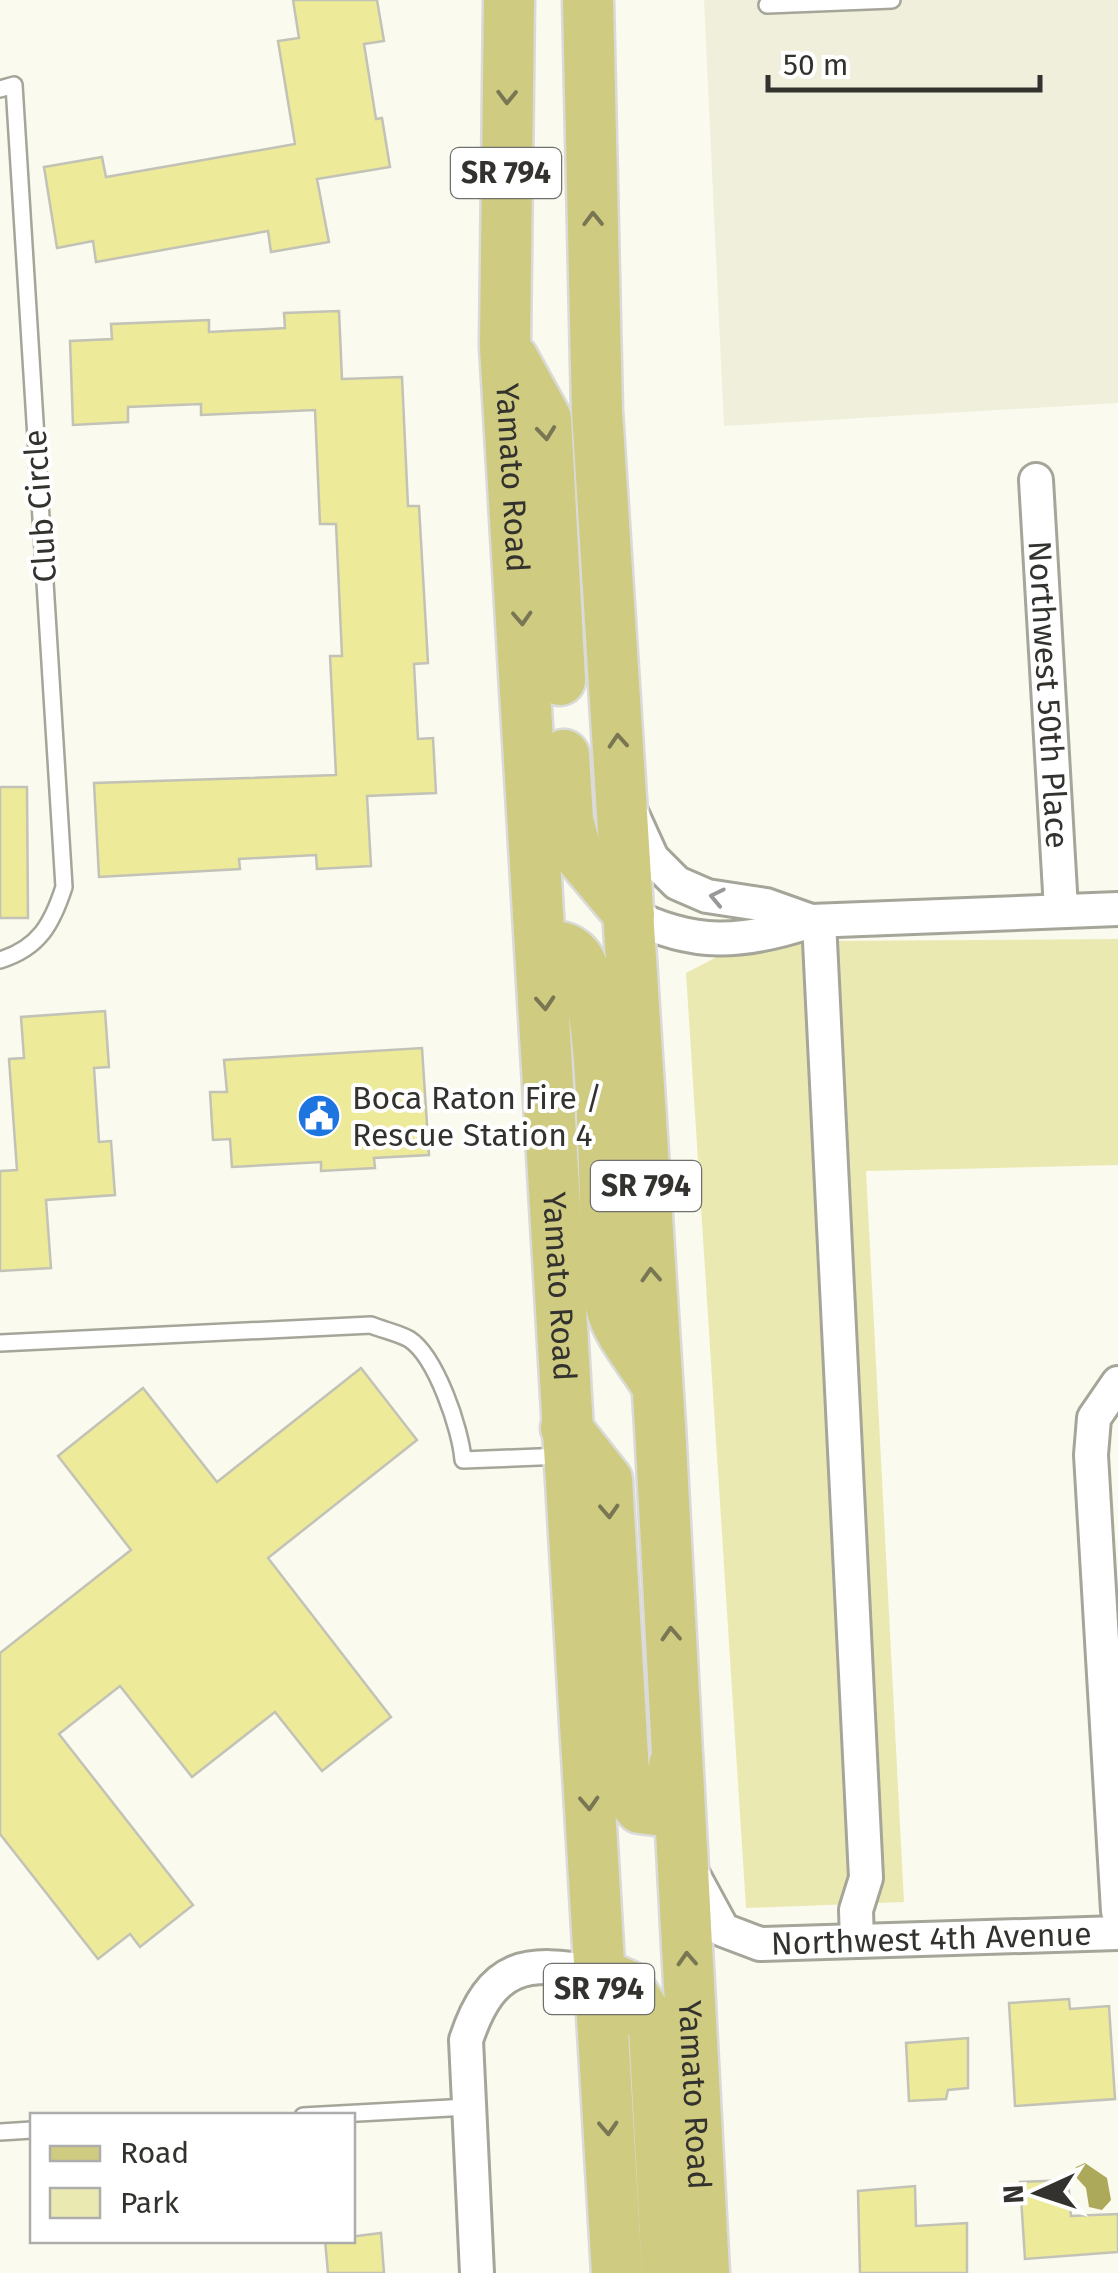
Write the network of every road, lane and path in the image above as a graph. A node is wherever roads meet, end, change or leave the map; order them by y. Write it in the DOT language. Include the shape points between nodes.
graph roads {
  1 [pos="509,0"];
  2 [pos="588,0"];
  3 [pos="892,0"];
  4 [pos="768,5"];
  5 [pos="7,87"];
  6 [pos="505,346"];
  7 [pos="1036,480"];
  8 [pos="621,791"];
  9 [pos="1118,909"];
  10 [pos="1061,910"];
  11 [pos="628,914"];
  12 [pos="815,921"];
  13 [pos="541,945"];
  14 [pos="0,960"];
  15 [pos="0,1344"];
  16 [pos="1115,1385"];
  17 [pos="658,1388"];
  18 [pos="566,1442"];
  19 [pos="677,1754"];
  20 [pos="682,1843"];
  21 [pos="1118,1911"];
  22 [pos="1118,1933"];
  23 [pos="857,1941"];
  24 [pos="598,1972"];
  25 [pos="468,2107"];
  26 [pos="355,2113"];
  27 [pos="30,2130"];
  28 [pos="0,2132"];
  29 [pos="478,2273"];
  30 [pos="617,2273"];
  31 [pos="667,2273"];
  32 [pos="704,2273"];
  1 -- 6 [label="main road, Yamato Road / SR 794, one-way"];
  8 -- 2 [label="main road, Yamato Road / SR 794, one-way" via="597,411"];
  3 -- 4 [label="lane"];
  5 -- 14 [label="lane, Club Circle" via="64,887 52,924 24,952"];
  6 -- 11 [label="main road, one-way" via="546,419 568,820 576,851"];
  6 -- 13 [label="main road, Yamato Road / SR 794, one-way"];
  7 -- 10 [label="street, Northwest 50th Place"];
  8 -- 11 [label="main road, Yamato Road / SR 794"];
  12 -- 8 [label="street, one-way" via="678,883 652,858"];
  9 -- 10 [label="street"];
  10 -- 12 [label="street"];
  11 -- 12 [label="street" via="668,934 711,940"];
  17 -- 11 [label="main road, Yamato Road / SR 794, one-way"];
  12 -- 23 [label="street" via="866,1878 856,1910"];
  13 -- 17 [label="main road" via="562,946 588,978 612,1310"];
  13 -- 18 [label="main road, Yamato Road / SR 794, one-way"];
  15 -- 18 [label="lane" via="371,1325 412,1341 462,1436 463,1460"];
  16 -- 21 [label="street" via="1094,1418 1091,1455"];
  19 -- 17 [label="main road, Yamato Road / SR 794, one-way"];
  18 -- 19 [label="main road, one-way" via="607,1480 624,1774 640,1808 656,1810 666,1801"];
  18 -- 24 [label="main road, Yamato Road / SR 794, one-way"];
  19 -- 20 [label="main road, Yamato Road / SR 794"];
  20 -- 23 [label="street, Northwest 4th Avenue" via="722,1930 740,1940"];
  32 -- 20 [label="main road, Yamato Road / SR 794, one-way"];
  22 -- 23 [label="street, Northwest 4th Avenue"];
  24 -- 25 [label="street" via="547,1965 506,1974 474,2015 466,2040"];
  24 -- 30 [label="main road, Yamato Road / SR 794, one-way"];
  24 -- 31 [label="main road" via="628,1986 654,2028"];
  25 -- 26 [label="lane"];
  25 -- 29 [label="street"];
  27 -- 28 [label="lane"];
}
